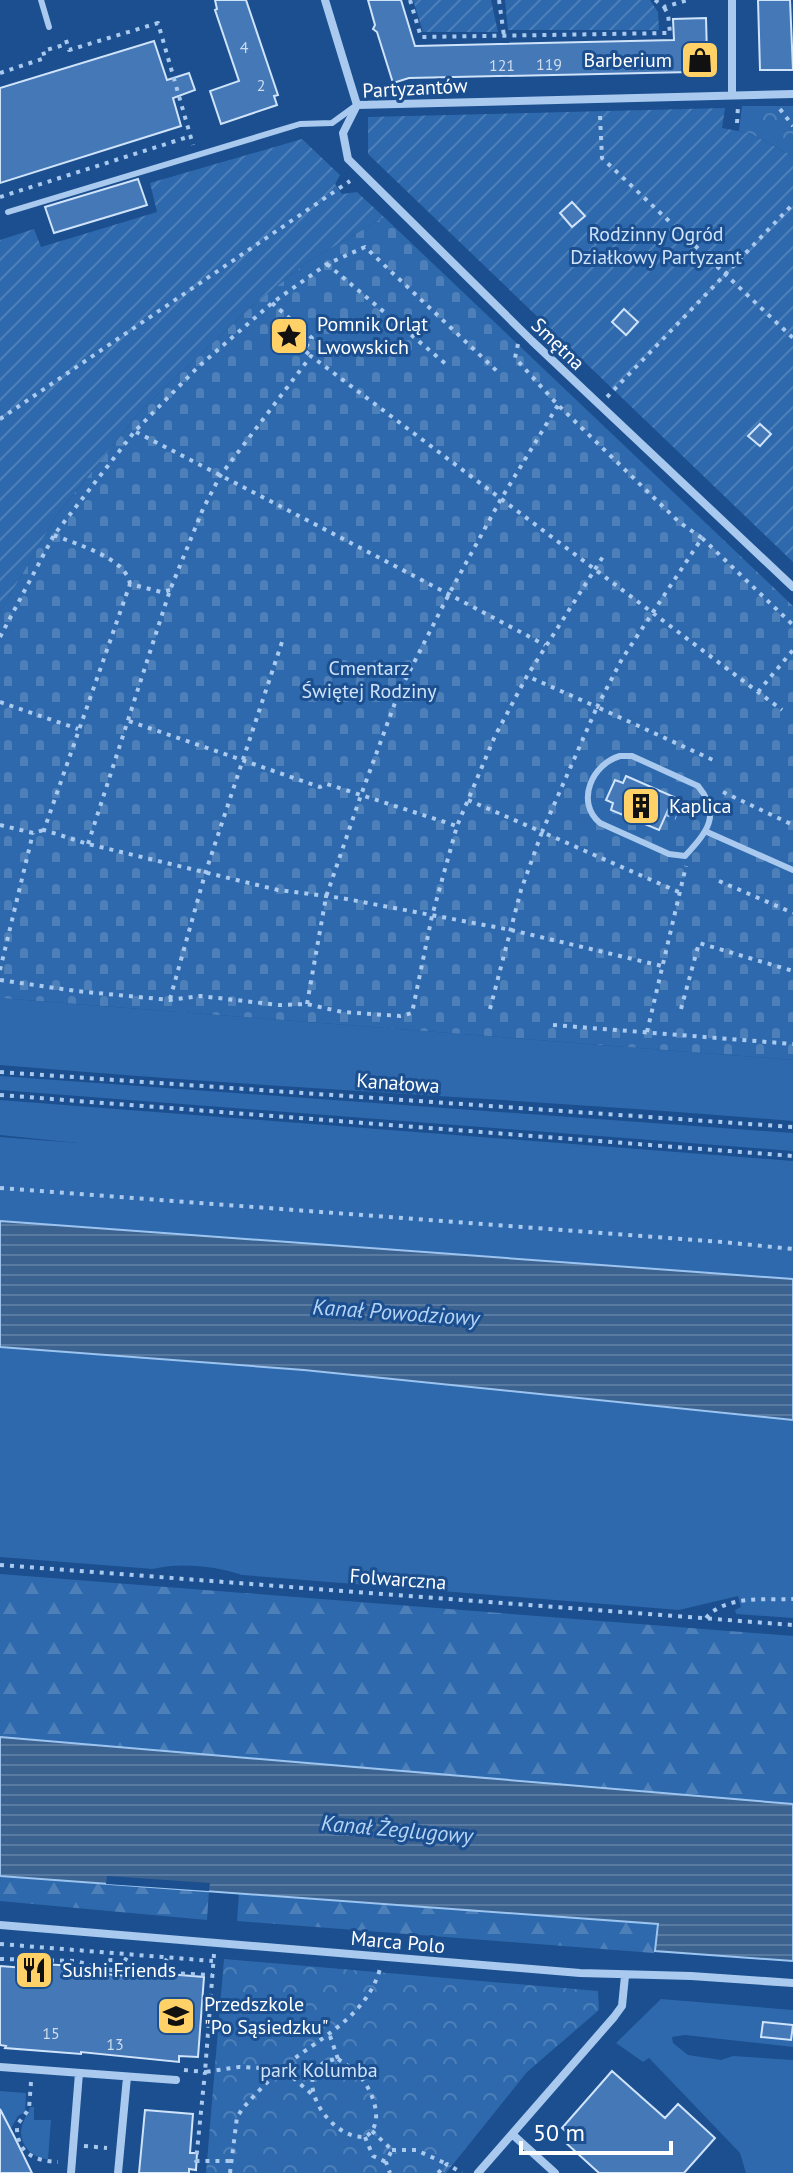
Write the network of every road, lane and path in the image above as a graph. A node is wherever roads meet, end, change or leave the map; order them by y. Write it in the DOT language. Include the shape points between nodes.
graph roads {
  1 [pos="41,0"];
  2 [pos="325,0"];
  3 [pos="410,0"];
  4 [pos="499,0"];
  5 [pos="655,0"];
  6 [pos="688,0"];
  7 [pos="732,0"];
  8 [pos="664,7"];
  9 [pos="49,27"];
  10 [pos="504,36"];
  11 [pos="0,73"];
  12 [pos="732,94"];
  13 [pos="775,94"];
  14 [pos="793,94"];
  15 [pos="357,105"];
  16 [pos="600,116"];
  17 [pos="793,126"];
  18 [pos="191,136"];
  19 [pos="196,154"];
  20 [pos="361,172"];
  21 [pos="0,197"];
  22 [pos="793,204"];
  23 [pos="8,212"];
  24 [pos="327,264"];
  25 [pos="725,274"];
  26 [pos="272,303"];
  27 [pos="793,338"];
  28 [pos="311,356"];
  29 [pos="515,358"];
  30 [pos="447,365"];
  31 [pos="499,373"];
  32 [pos="599,404"];
  33 [pos="558,405"];
  34 [pos="0,419"];
  35 [pos="135,431"];
  36 [pos="220,476"];
  37 [pos="501,499"];
  38 [pos="54,535"];
  39 [pos="702,538"];
  40 [pos="604,555"];
  41 [pos="594,568"];
  42 [pos="130,584"];
  43 [pos="793,587"];
  44 [pos="170,590"];
  45 [pos="449,594"];
  46 [pos="652,613"];
  47 [pos="793,625"];
  48 [pos="0,637"];
  49 [pos="283,639"];
  50 [pos="545,645"];
  51 [pos="793,650"];
  52 [pos="527,676"];
  53 [pos="758,692"];
  54 [pos="0,702"];
  55 [pos="782,710"];
  56 [pos="129,721"];
  57 [pos="78,729"];
  58 [pos="245,761"];
  59 [pos="723,792"];
  60 [pos="361,795"];
  61 [pos="666,814"];
  62 [pos="676,818"];
  63 [pos="0,825"];
  64 [pos="793,825"];
  65 [pos="457,826"];
  66 [pos="44,830"];
  67 [pos="707,832"];
  68 [pos="33,833"];
  69 [pos="88,844"];
  70 [pos="685,856"];
  71 [pos="793,870"];
  72 [pos="205,874"];
  73 [pos="719,881"];
  74 [pos="681,893"];
  75 [pos="326,897"];
  76 [pos="793,913"];
  77 [pos="432,916"];
  78 [pos="511,930"];
  79 [pos="662,966"];
  80 [pos="0,970"];
  81 [pos="793,971"];
  82 [pos="0,980"];
  83 [pos="170,1000"];
  84 [pos="307,1004"];
  85 [pos="490,1009"];
  86 [pos="681,1009"];
  87 [pos="553,1025"];
  88 [pos="647,1032"];
  89 [pos="793,1044"];
  90 [pos="0,1072"];
  91 [pos="0,1095"];
  92 [pos="793,1127"];
  93 [pos="793,1156"];
  94 [pos="0,1188"];
  95 [pos="793,1249"];
  96 [pos="0,1565"];
  97 [pos="793,1599"];
  98 [pos="706,1618"];
  99 [pos="793,1625"];
  100 [pos="0,1925"];
  101 [pos="0,1944"];
  102 [pos="110,1952"];
  103 [pos="214,1952"];
  104 [pos="129,1954"];
  105 [pos="168,1957"];
  106 [pos="381,1957"];
  107 [pos="0,1959"];
  108 [pos="213,1961"];
  109 [pos="111,1970"];
  110 [pos="120,1970"];
  111 [pos="160,1971"];
  112 [pos="212,1975"];
  113 [pos="625,1976"];
  114 [pos="793,1983"];
  115 [pos="330,2036"];
  116 [pos="338,2059"];
  117 [pos="0,2067"];
  118 [pos="31,2069"];
  119 [pos="283,2069"];
  120 [pos="205,2072"];
  121 [pos="79,2073"];
  122 [pos="127,2077"];
  123 [pos="176,2080"];
  124 [pos="314,2096"];
  125 [pos="372,2131"];
  126 [pos="512,2134"];
  127 [pos="365,2137"];
  128 [pos="74,2145"];
  129 [pos="121,2149"];
  130 [pos="392,2150"];
  131 [pos="231,2161"];
  132 [pos="386,2162"];
  133 [pos="447,2164"];
  134 [pos="72,2168"];
  135 [pos="118,2173"];
  136 [pos="230,2173"];
  137 [pos="390,2173"];
  138 [pos="438,2173"];
  139 [pos="462,2173"];
  140 [pos="478,2173"];
  141 [pos="555,2173"];
  1 -- 9 [label="lane"];
  2 -- 15 [label="street"];
  3 -- 10 [label="path" via="421,37"];
  4 -- 10 [label="path"];
  5 -- 8 [label="path"];
  6 -- 8 [label="path"];
  7 -- 12 [label="street"];
  8 -- 10 [label="path" via="670,33"];
  11 -- 18 [label="path" via="45,58 43,51 67,42 69,50 158,23"];
  12 -- 13 [label="street, Partyzantów"];
  12 -- 15 [label="street, Partyzantów"];
  13 -- 14 [label="street, Partyzantów"];
  13 -- 17 [label="path"];
  15 -- 19 [label="lane, Partyzantów" via="332,123 300,124"];
  15 -- 20 [label="street, Smętna" via="343,133 348,159"];
  16 -- 25 [label="path" via="602,158"];
  18 -- 19 [label="path"];
  18 -- 21 [label="path"];
  19 -- 23 [label="lane, Partyzantów"];
  20 -- 32 [label="street, Smętna"];
  20 -- 34 [label="path"];
  22 -- 25 [label="path"];
  24 -- 26 [label="path"];
  24 -- 30 [label="path"];
  24 -- 31 [label="path" via="365,247"];
  25 -- 27 [label="path"];
  25 -- 32 [label="path"];
  26 -- 28 [label="path" via="312,338 304,350"];
  26 -- 35 [label="path" via="219,347"];
  28 -- 36 [label="path"];
  28 -- 37 [label="path"];
  29 -- 33 [label="path"];
  32 -- 43 [label="street, Smętna"];
  33 -- 37 [label="path"];
  33 -- 39 [label="path"];
  35 -- 36 [label="path"];
  35 -- 38 [label="path"];
  36 -- 44 [label="path"];
  36 -- 45 [label="path"];
  37 -- 41 [label="path"];
  37 -- 45 [label="path"];
  38 -- 42 [label="path" via="120,564"];
  38 -- 48 [label="path"];
  39 -- 46 [label="path"];
  39 -- 47 [label="path"];
  40 -- 41 [label="path"];
  41 -- 46 [label="path"];
  41 -- 50 [label="path"];
  42 -- 44 [label="path"];
  42 -- 57 [label="path"];
  44 -- 56 [label="path"];
  45 -- 50 [label="path"];
  45 -- 60 [label="path" via="399,692"];
  46 -- 52 [label="path" via="597,707"];
  46 -- 53 [label="path"];
  49 -- 58 [label="path"];
  50 -- 52 [label="path"];
  51 -- 53 [label="path"];
  52 -- 65 [label="path"];
  53 -- 55 [label="path"];
  54 -- 57 [label="path"];
  56 -- 58 [label="path"];
  56 -- 69 [label="path"];
  57 -- 66 [label="path"];
  58 -- 60 [label="path"];
  58 -- 72 [label="path"];
  59 -- 64 [label="path"];
  60 -- 65 [label="path"];
  60 -- 75 [label="path"];
  61 -- 62 [label="path"];
  63 -- 68 [label="path"];
  65 -- 77 [label="path"];
  66 -- 68 [label="path"];
  66 -- 69 [label="path"];
  67 -- 70 [label="lane"];
  67 -- 70 [label="lane" via="711,807 698,786 632,756 614,758 598,771 587,799 593,817 669,854"];
  67 -- 71 [label="lane"];
  68 -- 80 [label="path"];
  69 -- 72 [label="path"];
  70 -- 74 [label="path"];
  72 -- 75 [label="path"];
  72 -- 83 [label="path"];
  73 -- 76 [label="path"];
  74 -- 78 [label="path" via="542,832"];
  74 -- 79 [label="path"];
  75 -- 77 [label="path"];
  75 -- 84 [label="path"];
  77 -- 78 [label="path"];
  77 -- 84 [label="path" via="412,1013 342,1012"];
  78 -- 79 [label="path"];
  78 -- 85 [label="path"];
  79 -- 88 [label="path"];
  81 -- 86 [label="path" via="699,943"];
  82 -- 83 [label="path"];
  83 -- 84 [label="path" via="200,996"];
  87 -- 88 [label="path"];
  88 -- 89 [label="path"];
  90 -- 92 [label="path, Kanałowa"];
  91 -- 93 [label="path"];
  94 -- 95 [label="path"];
  96 -- 98 [label="path, Folwarczna"];
  97 -- 98 [label="path" via="740,1601 715,1607"];
  98 -- 99 [label="path, Folwarczna"];
  100 -- 106 [label="street, Marca Polo"];
  101 -- 102 [label="path"];
  102 -- 104 [label="path"];
  102 -- 109 [label="path"];
  103 -- 108 [label="path"];
  104 -- 105 [label="path"];
  104 -- 110 [label="path"];
  105 -- 108 [label="path"];
  105 -- 111 [label="path"];
  106 -- 113 [label="street, Marca Polo"];
  106 -- 115 [label="path" via="372,1990"];
  107 -- 109 [label="path" via="75,1961"];
  108 -- 112 [label="path"];
  109 -- 110 [label="path"];
  110 -- 111 [label="path"];
  111 -- 112 [label="path"];
  112 -- 120 [label="path"];
  113 -- 114 [label="street, Marca Polo"];
  113 -- 126 [label="street" via="622,2006"];
  115 -- 116 [label="path"];
  115 -- 119 [label="path"];
  116 -- 124 [label="path" via="317,2069"];
  116 -- 125 [label="path" via="366,2084 376,2112"];
  117 -- 118 [label="street"];
  118 -- 121 [label="street"];
  118 -- 134 [label="path" via="29,2109 17,2125 19,2139 35,2160"];
  119 -- 120 [label="path"];
  119 -- 124 [label="path"];
  119 -- 131 [label="path" via="237,2117"];
  120 -- 131 [label="path" via="196,2161"];
  121 -- 122 [label="street"];
  121 -- 128 [label="street"];
  122 -- 123 [label="street"];
  122 -- 129 [label="street"];
  124 -- 127 [label="path" via="332,2123"];
  125 -- 127 [label="path"];
  125 -- 130 [label="path"];
  126 -- 140 [label="street"];
  126 -- 141 [label="street"];
  127 -- 132 [label="path" via="373,2156"];
  128 -- 129 [label="path"];
  128 -- 134 [label="street"];
  129 -- 135 [label="street"];
  130 -- 132 [label="path"];
  130 -- 133 [label="path" via="416,2150"];
  131 -- 136 [label="path"];
  132 -- 137 [label="path"];
  133 -- 138 [label="path"];
  133 -- 139 [label="path"];
}
